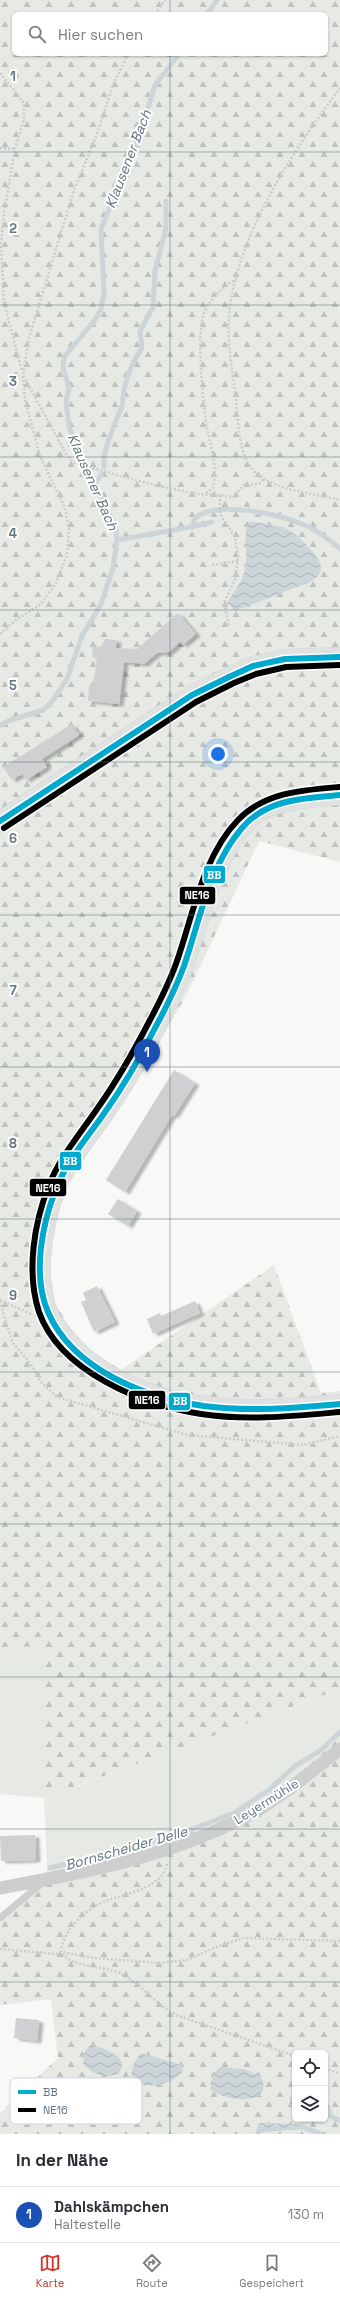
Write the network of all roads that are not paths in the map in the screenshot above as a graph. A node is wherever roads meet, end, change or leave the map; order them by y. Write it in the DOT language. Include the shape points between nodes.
graph roads {
  1 [pos="340,657"];
  2 [pos="340,795"];
  3 [pos="0,821"];
  4 [pos="340,1404"];
  5 [pos="340,1749"];
  6 [pos="46,1879"];
  7 [pos="0,1888"];
  8 [pos="0,1918"];
  1 -- 3 [label="main road" via="285,660 253,666 231,676 192,695"];
  2 -- 4 [label="main road" via="286,802 256,814 238,833 221,860 182,970 153,1033 57,1186 45,1220 41,1262 44,1300 54,1324 92,1365 113,1378 154,1395 204,1406 291,1409"];
  5 -- 6 [label="street, Leyermühle" via="242,1819 164,1850"];
  6 -- 7 [label="street, Leyermühle"];
  6 -- 8 [label="lane"];
}
